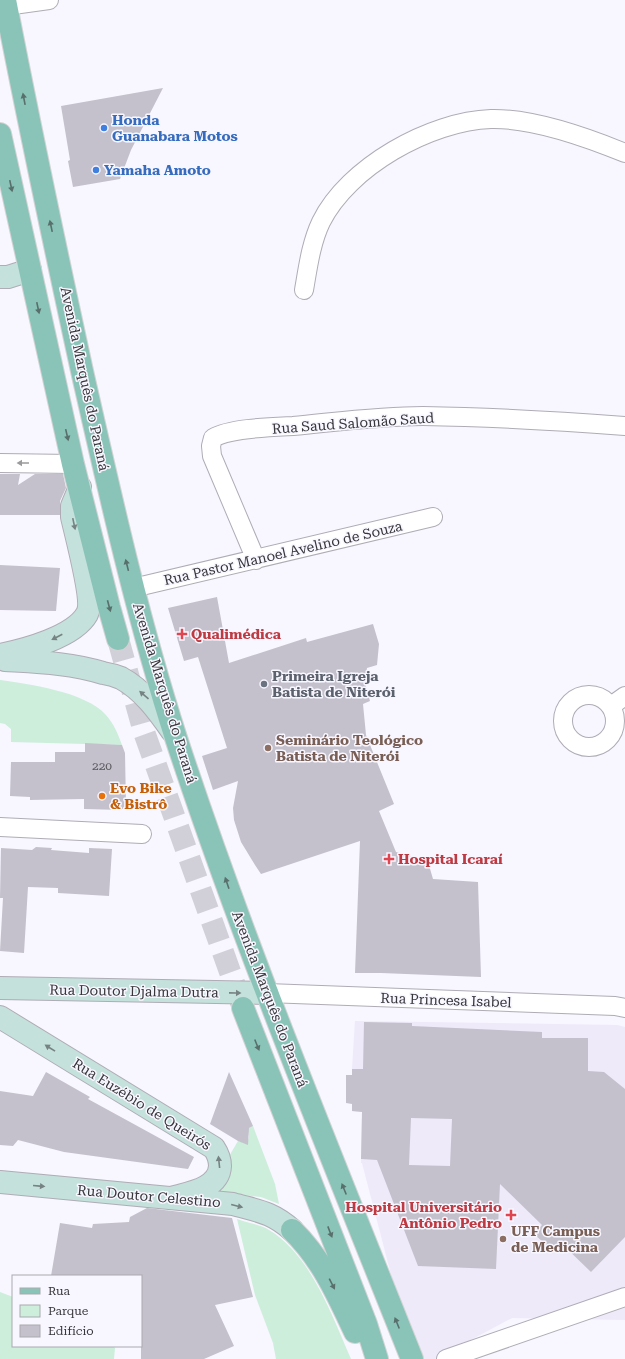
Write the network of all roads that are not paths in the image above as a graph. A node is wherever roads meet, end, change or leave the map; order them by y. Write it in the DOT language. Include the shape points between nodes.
graph roads {
  1 [pos="48,0"];
  2 [pos="6,3"];
  3 [pos="31,134"];
  4 [pos="0,138"];
  5 [pos="625,153"];
  6 [pos="60,264"];
  7 [pos="30,270"];
  8 [pos="0,277"];
  9 [pos="304,290"];
  10 [pos="625,426"];
  11 [pos="0,463"];
  12 [pos="74,464"];
  13 [pos="80,487"];
  14 [pos="433,517"];
  15 [pos="256,560"];
  16 [pos="133,588"];
  17 [pos="118,639"];
  18 [pos="0,655"];
  19 [pos="0,660"];
  20 [pos="176,737"];
  21 [pos="0,827"];
  22 [pos="142,834"];
  23 [pos="9,988"];
  24 [pos="267,993"];
  25 [pos="243,1008"];
  26 [pos="625,1008"];
  27 [pos="4,1019"];
  28 [pos="0,1182"];
  29 [pos="171,1198"];
  30 [pos="625,1297"];
  31 [pos="368,1359"];
  32 [pos="377,1359"];
  33 [pos="412,1359"];
  34 [pos="446,1359"];
  1 -- 2 [label="street"];
  3 -- 2 [label="main road, Avenida Marquês do Paraná, one-way"];
  3 -- 4 [label="main road"];
  6 -- 3 [label="main road, Avenida Marquês do Paraná, one-way"];
  4 -- 7 [label="main road, Avenida Marquês do Paraná, one-way"];
  5 -- 9 [label="street" via="522,121 490,119 459,124 428,134 398,147 360,174 338,195 321,222 310,254"];
  6 -- 7 [label="main road"];
  16 -- 6 [label="main road, Avenida Marquês do Paraná, one-way"];
  7 -- 8 [label="main road"];
  7 -- 12 [label="main road, Avenida Marquês do Paraná, one-way"];
  10 -- 15 [label="street, Rua Saud Salomão Saud" via="422,416 264,428 219,435 213,438 212,456"];
  12 -- 11 [label="street, one-way"];
  12 -- 13 [label="main road, Avenida Marquês do Paraná"];
  13 -- 17 [label="main road, Avenida Marquês do Paraná, one-way"];
  13 -- 18 [label="main road, one-way" via="72,506 72,517 89,597 88,613 75,627 53,639"];
  14 -- 15 [label="street, Rua Pastor Manoel Avelino de Souza"];
  15 -- 16 [label="street, Rua Pastor Manoel Avelino de Souza"];
  16 -- 20 [label="main road, Avenida Marquês do Paraná"];
  20 -- 19 [label="main road, one-way" via="160,712 145,696 121,678 61,664"];
  24 -- 20 [label="main road, Avenida Marquês do Paraná, one-way"];
  21 -- 22 [label="street"];
  23 -- 24 [label="main road, Rua Doutor Djalma Dutra, one-way"];
  23 -- 27 [label="main road"];
  24 -- 26 [label="street, Rua Princesa Isabel"];
  33 -- 24 [label="main road, Avenida Marquês do Paraná, one-way"];
  25 -- 32 [label="main road, one-way" via="366,1324"];
  29 -- 27 [label="main road, Rua Euzébio de Queirós, one-way" via="202,1188 214,1181 220,1169 214,1148"];
  28 -- 29 [label="main road, Rua Doutor Celestino, one-way"];
  29 -- 31 [label="main road, Rua Doutor Celestino, one-way" via="233,1204 270,1214 281,1220 323,1267"];
  30 -- 34 [label="street"];
}
